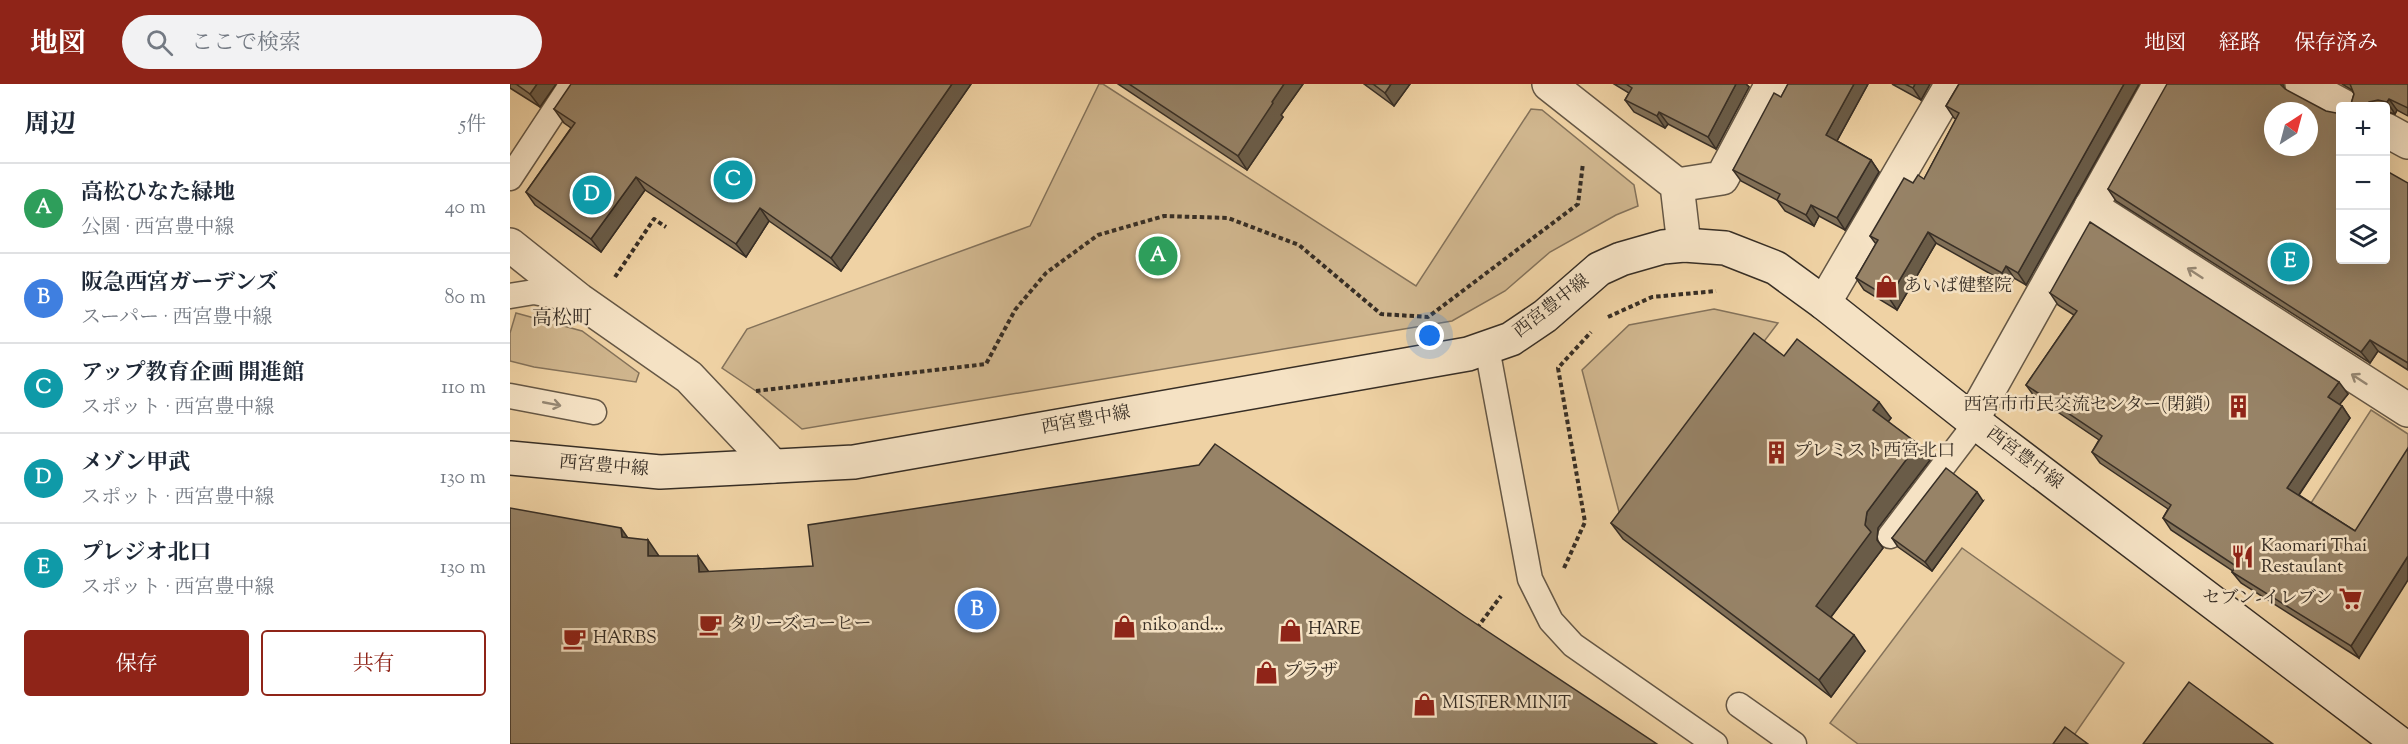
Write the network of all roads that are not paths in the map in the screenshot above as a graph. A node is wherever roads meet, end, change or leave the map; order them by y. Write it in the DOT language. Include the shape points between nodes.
graph roads {
  1 [pos="572,84"];
  2 [pos="1549,84"];
  3 [pos="1772,84"];
  4 [pos="1952,84"];
  5 [pos="2160,84"];
  6 [pos="2302,84"];
  7 [pos="2336,102"];
  8 [pos="2390,133"];
  9 [pos="2408,142"];
  10 [pos="510,178"];
  11 [pos="1677,185"];
  12 [pos="2091,207"];
  13 [pos="510,245"];
  14 [pos="1684,245"];
  15 [pos="510,296"];
  16 [pos="1824,303"];
  17 [pos="586,305"];
  18 [pos="1487,348"];
  19 [pos="510,396"];
  20 [pos="2408,410"];
  21 [pos="594,412"];
  22 [pos="1974,421"];
  23 [pos="510,458"];
  24 [pos="773,466"];
  25 [pos="1890,536"];
  26 [pos="1739,705"];
  27 [pos="1715,744"];
  28 [pos="1794,744"];
  29 [pos="2400,744"];
  1 -- 10 [label="lane"];
  2 -- 11 [label="main road"];
  3 -- 11 [label="main road" via="1722,178"];
  4 -- 16 [label="main road"];
  5 -- 12 [label="main road"];
  6 -- 7 [label="main road"];
  8 -- 9 [label="main road"];
  11 -- 14 [label="main road"];
  20 -- 12 [label="main road, one-way"];
  12 -- 22 [label="main road"];
  13 -- 17 [label="main road"];
  14 -- 16 [label="main road, 西宮豊中線" via="1725,248 1776,268"];
  14 -- 18 [label="main road, 西宮豊中線" via="1663,247 1599,269 1545,316 1511,339"];
  15 -- 17 [label="lane" via="534,292"];
  16 -- 22 [label="main road, 西宮豊中線"];
  17 -- 24 [label="main road" via="689,377"];
  18 -- 24 [label="main road, 西宮豊中線" via="854,462"];
  18 -- 27 [label="lane" via="1530,579 1551,621 1573,645"];
  19 -- 21 [label="lane, one-way"];
  22 -- 25 [label="lane"];
  22 -- 29 [label="main road, 西宮豊中線"];
  23 -- 24 [label="main road, 西宮豊中線" via="660,472"];
  26 -- 28 [label="lane"];
}
